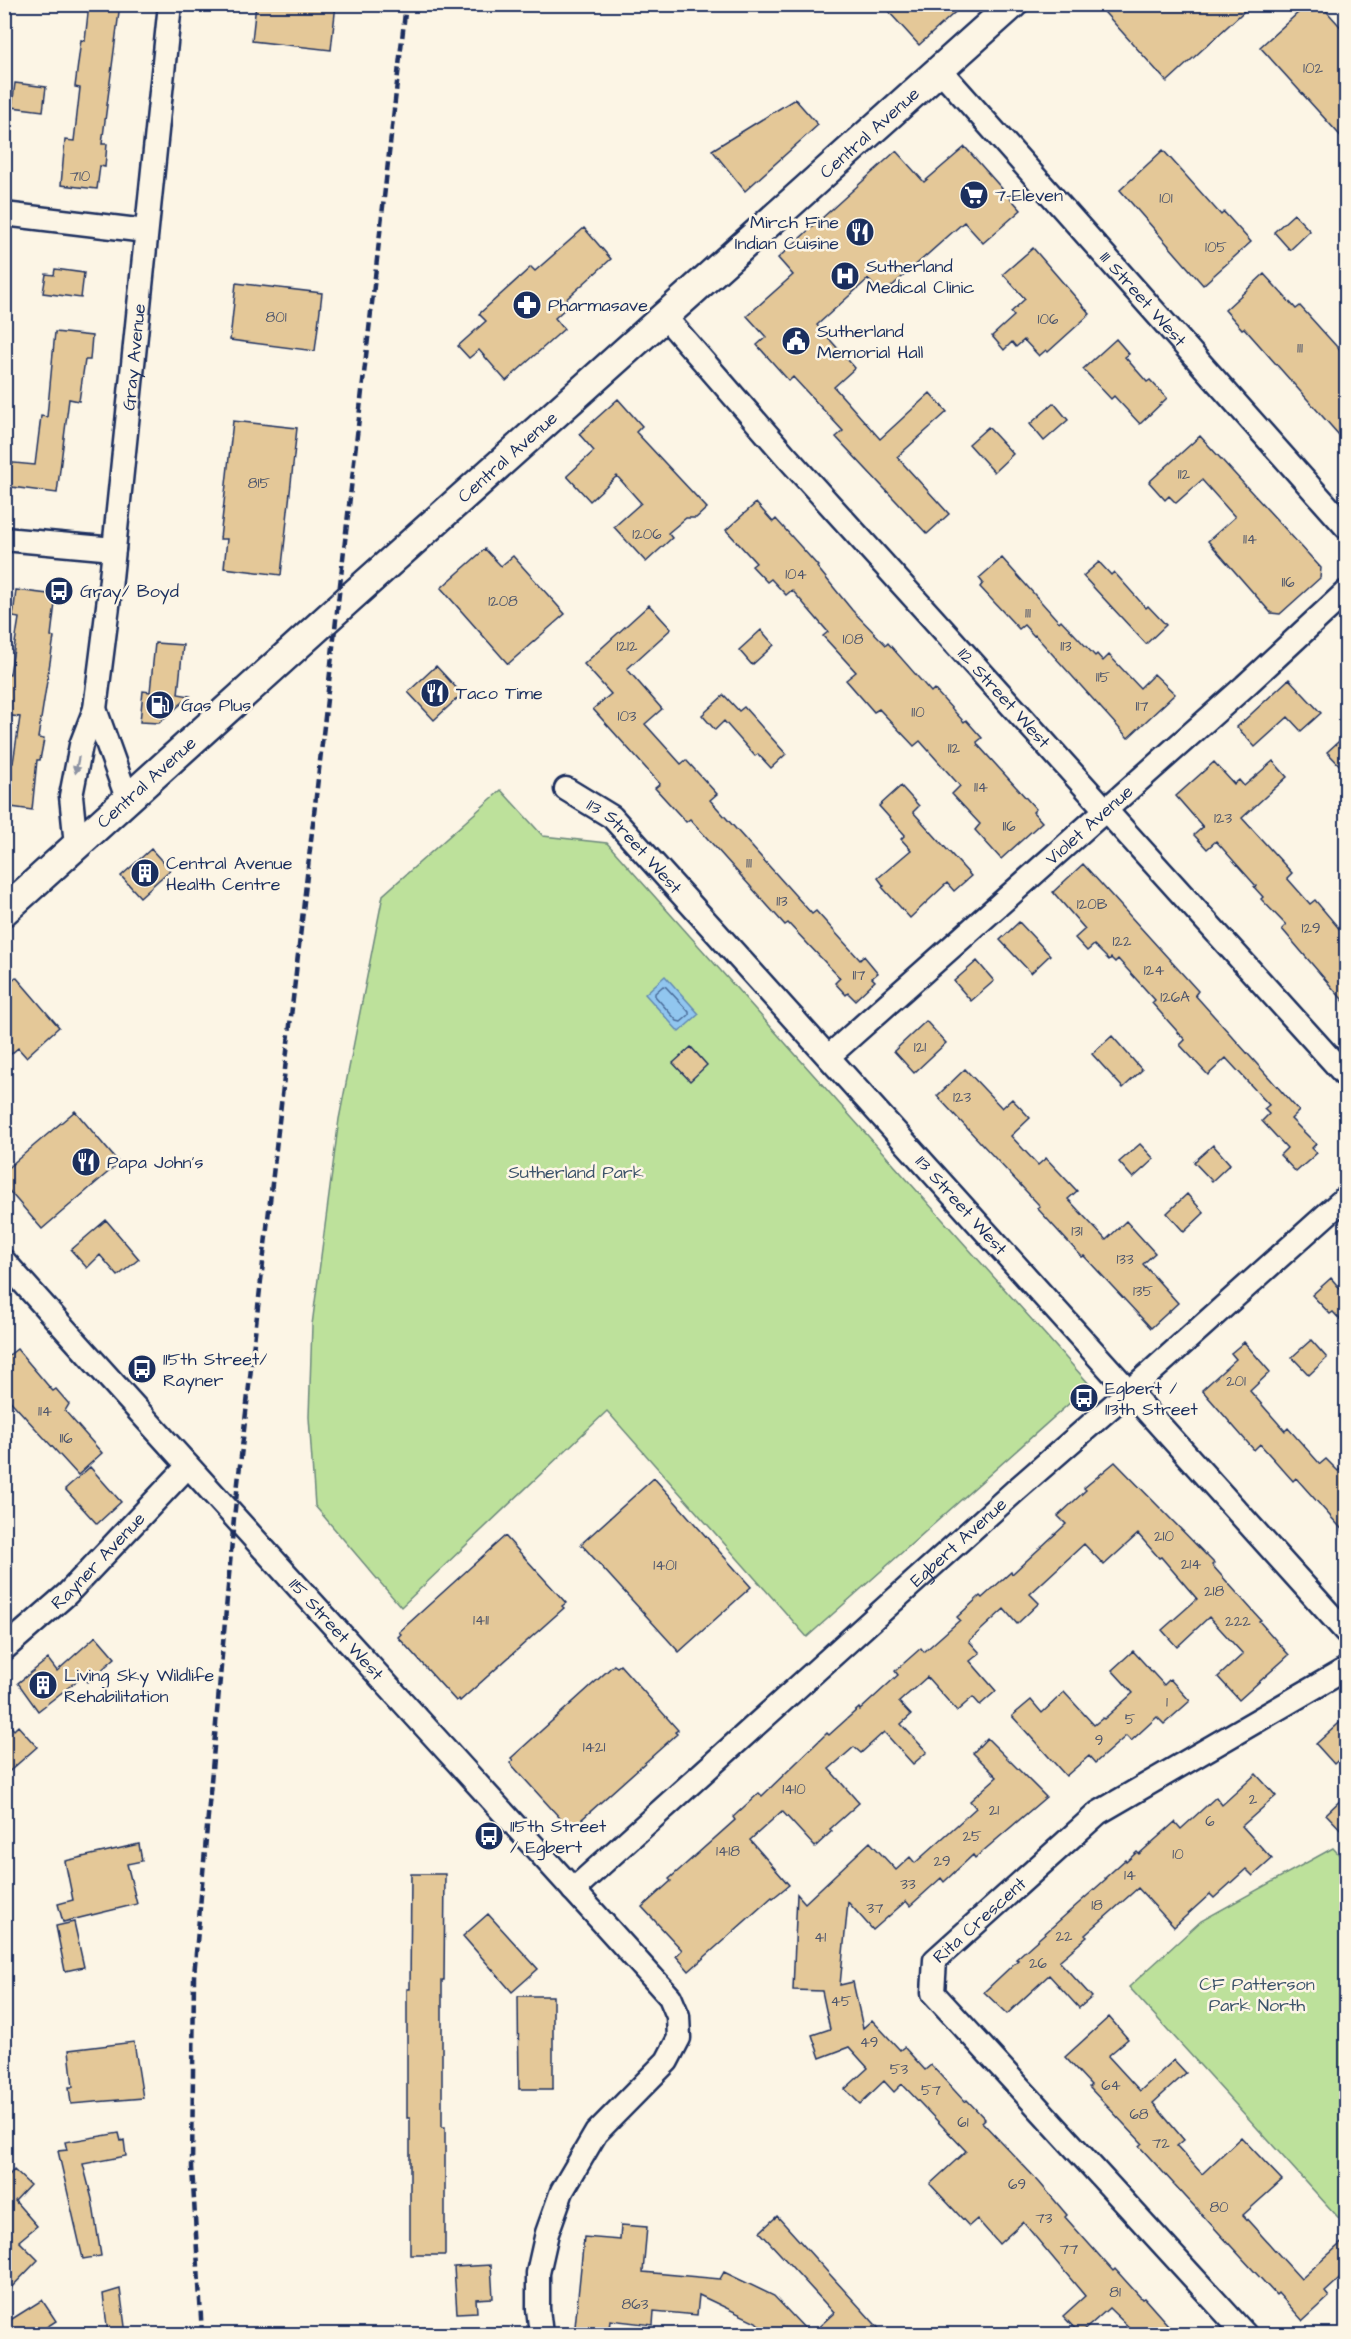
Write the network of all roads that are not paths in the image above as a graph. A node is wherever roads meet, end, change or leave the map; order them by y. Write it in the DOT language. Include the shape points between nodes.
graph roads {
  1 [pos="170,4"];
  2 [pos="1013,4"];
  3 [pos="940,70"];
  4 [pos="4,214"];
  5 [pos="146,231"];
  6 [pos="665,317"];
  7 [pos="1347,526"];
  8 [pos="4,539"];
  9 [pos="114,549"];
  10 [pos="1347,592"];
  11 [pos="95,709"];
  12 [pos="566,789"];
  13 [pos="127,798"];
  14 [pos="1105,810"];
  15 [pos="76,845"];
  16 [pos="4,911"];
  17 [pos="829,1056"];
  18 [pos="1347,1076"];
  19 [pos="1347,1197"];
  20 [pos="4,1261"];
  21 [pos="1130,1390"];
  22 [pos="188,1466"];
  23 [pos="1347,1632"];
  24 [pos="4,1650"];
  25 [pos="1347,1669"];
  26 [pos="573,1890"];
  27 [pos="541,2334"];
  28 [pos="1245,2334"];
  1 -- 5 [label="street, Gray Avenue"];
  2 -- 3 [label="main road, Central Avenue"];
  3 -- 6 [label="main road, Central Avenue"];
  3 -- 7 [label="street, 111 Street West"];
  4 -- 5 [label="street"];
  5 -- 9 [label="street, Gray Avenue"];
  6 -- 13 [label="main road, Central Avenue"];
  6 -- 14 [label="street, 112 Street West"];
  8 -- 9 [label="street"];
  9 -- 11 [label="street, Gray Avenue"];
  10 -- 14 [label="street, Violet Avenue"];
  11 -- 13 [label="street, Gray Avenue"];
  11 -- 15 [label="street, Gray Avenue, one-way" via="81,745 71,796"];
  12 -- 17 [label="street, 113 Street West" via="612,817"];
  13 -- 15 [label="main road, Central Avenue"];
  14 -- 17 [label="street, Violet Avenue"];
  14 -- 18 [label="street, 112 Street West"];
  15 -- 16 [label="main road, Central Avenue"];
  17 -- 21 [label="street, 113 Street West"];
  19 -- 21 [label="street, Egbert Avenue"];
  20 -- 22 [label="street, 115 Street West"];
  21 -- 23 [label="street, 113 Street West"];
  21 -- 26 [label="street, Egbert Avenue"];
  22 -- 24 [label="street, Rayner Avenue" via="67,1594"];
  22 -- 26 [label="street, 115 Street West"];
  25 -- 28 [label="street, Rita Crescent" via="1098,1814 935,1960 933,1993"];
  26 -- 27 [label="street, 115 Street West" via="670,1997 678,2016 679,2038 667,2061 596,2133 562,2191 538,2273"];
}
